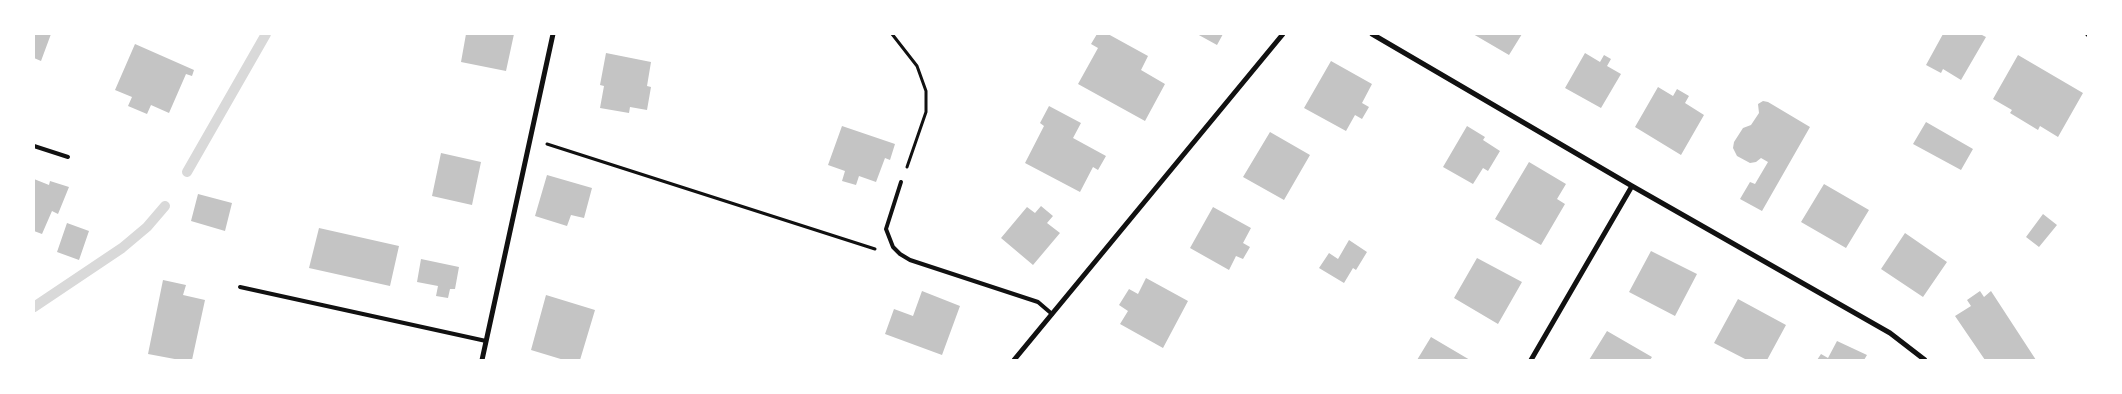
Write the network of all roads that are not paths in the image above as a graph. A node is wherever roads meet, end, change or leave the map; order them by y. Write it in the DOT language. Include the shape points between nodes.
graph roads {
  1 [pos="553,34"];
  2 [pos="1283,34"];
  3 [pos="1372,34"];
  4 [pos="34,146"];
  5 [pos="68,157"];
  6 [pos="901,182"];
  7 [pos="1632,186"];
  8 [pos="240,287"];
  9 [pos="1052,314"];
  10 [pos="486,341"];
  11 [pos="482,360"];
  12 [pos="1014,360"];
  13 [pos="1531,360"];
  14 [pos="1925,360"];
  1 -- 10 [label="street"];
  2 -- 9 [label="street"];
  3 -- 7 [label="street"];
  4 -- 5 [label="lane"];
  6 -- 9 [label="lane" via="886,229 895,249 910,260 1038,302"];
  7 -- 13 [label="street"];
  7 -- 14 [label="street" via="1890,332"];
  8 -- 10 [label="lane"];
  9 -- 12 [label="street"];
  10 -- 11 [label="street"];
}
